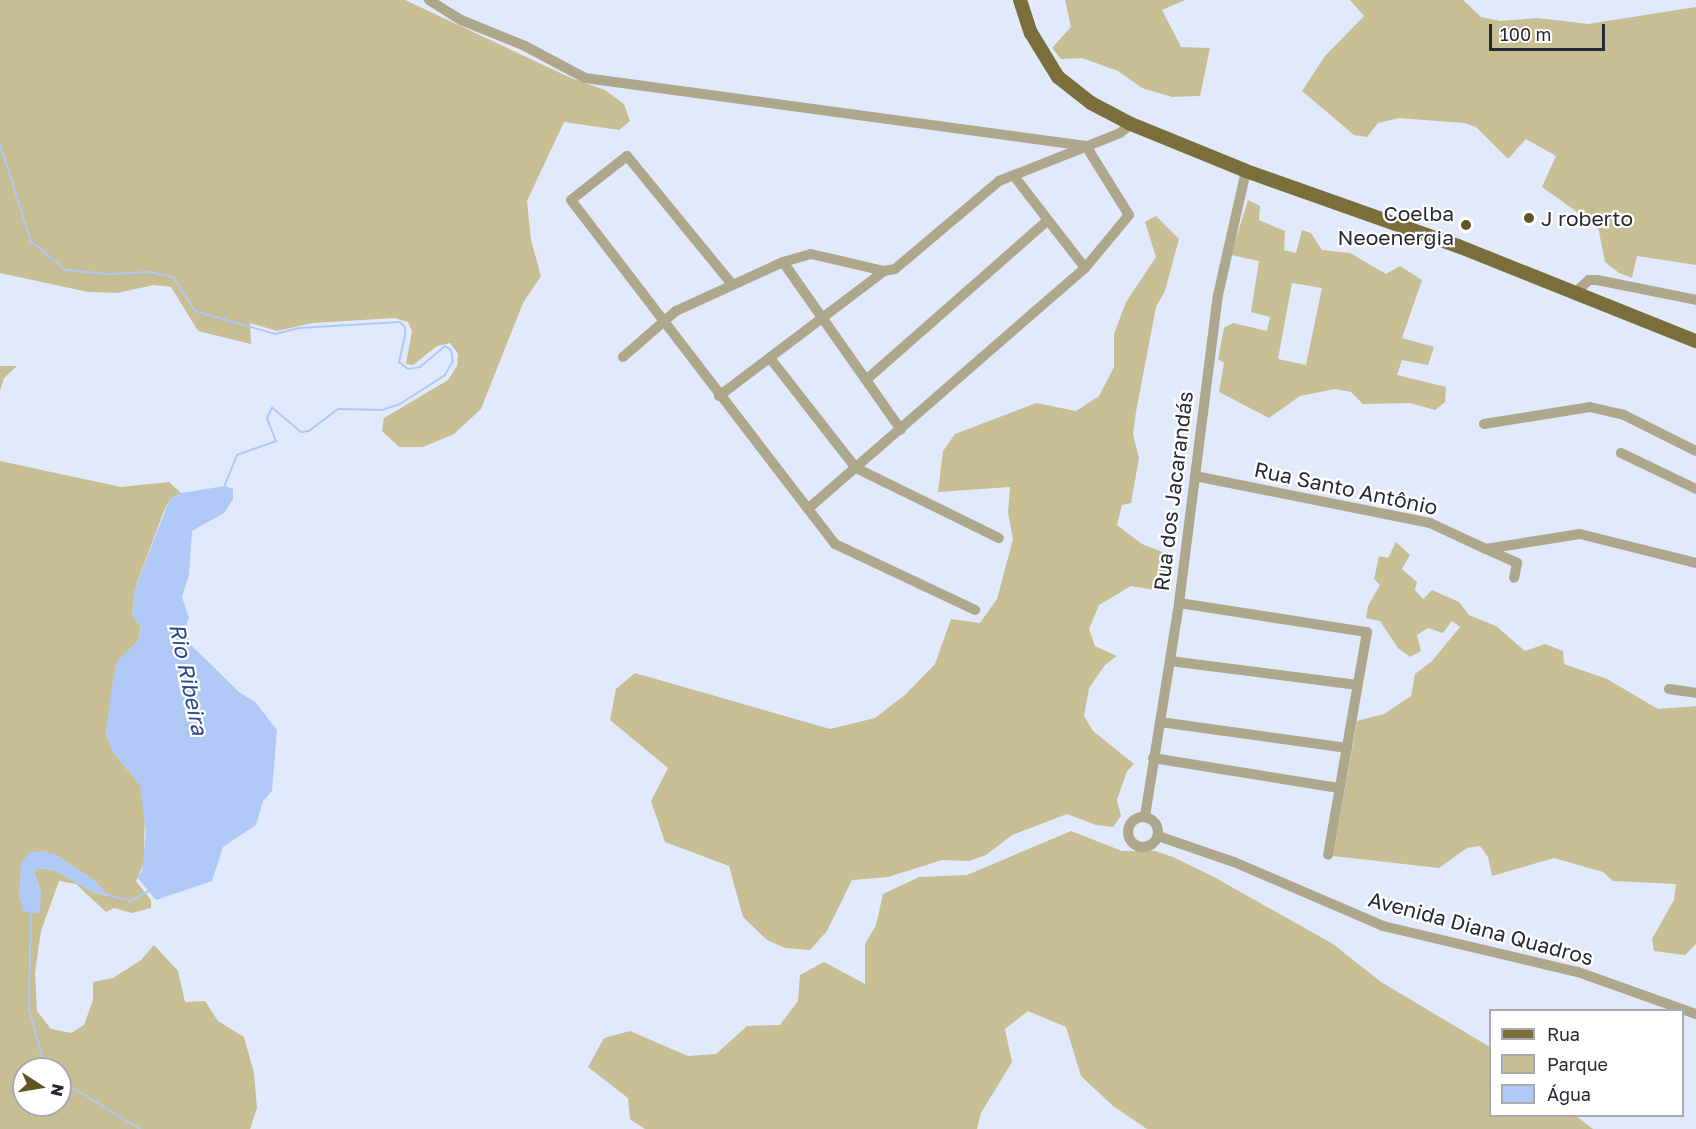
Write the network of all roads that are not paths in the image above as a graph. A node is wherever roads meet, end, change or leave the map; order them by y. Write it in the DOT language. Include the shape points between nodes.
graph roads {
  1 [pos="429,0"];
  2 [pos="1020,0"];
  3 [pos="1131,124"];
  4 [pos="1086,146"];
  5 [pos="1246,171"];
  6 [pos="1014,176"];
  7 [pos="1048,220"];
  8 [pos="783,262"];
  9 [pos="1085,268"];
  10 [pos="884,271"];
  11 [pos="731,283"];
  12 [pos="1576,292"];
  13 [pos="1696,300"];
  14 [pos="822,318"];
  15 [pos="662,323"];
  16 [pos="1696,341"];
  17 [pos="623,357"];
  18 [pos="770,358"];
  19 [pos="866,380"];
  20 [pos="719,396"];
  21 [pos="1484,424"];
  22 [pos="901,430"];
  23 [pos="1696,451"];
  24 [pos="1626,454"];
  25 [pos="856,468"];
  26 [pos="1195,476"];
  27 [pos="1696,489"];
  28 [pos="808,509"];
  29 [pos="999,538"];
  30 [pos="1486,549"];
  31 [pos="1696,563"];
  32 [pos="1514,578"];
  33 [pos="1179,603"];
  34 [pos="975,610"];
  35 [pos="1170,661"];
  36 [pos="1357,685"];
  37 [pos="1669,689"];
  38 [pos="1696,693"];
  39 [pos="1160,722"];
  40 [pos="1347,748"];
  41 [pos="1153,758"];
  42 [pos="1339,788"];
  43 [pos="1145,816"];
  44 [pos="1158,836"];
  45 [pos="1328,855"];
  46 [pos="1682,1009"];
  1 -- 4 [label="street" via="461,20 525,46 585,78"];
  2 -- 3 [label="main road" via="1031,33 1058,77 1091,103"];
  3 -- 4 [label="street" via="1120,133"];
  3 -- 5 [label="main road"];
  4 -- 6 [label="street"];
  4 -- 9 [label="street" via="1129,215"];
  5 -- 12 [label="main road"];
  5 -- 26 [label="street, Rua dos Jacarandás" via="1218,295"];
  6 -- 7 [label="street"];
  6 -- 10 [label="street" via="984,193 895,269"];
  7 -- 9 [label="street"];
  7 -- 19 [label="street"];
  8 -- 10 [label="street" via="811,254"];
  8 -- 11 [label="street"];
  8 -- 14 [label="street"];
  9 -- 22 [label="street"];
  10 -- 14 [label="street"];
  11 -- 15 [label="street" via="676,311"];
  11 -- 15 [label="street" via="627,156 571,200"];
  12 -- 13 [label="street" via="1588,280 1597,280"];
  12 -- 16 [label="main road"];
  14 -- 18 [label="street"];
  14 -- 19 [label="street"];
  15 -- 17 [label="street"];
  15 -- 20 [label="street"];
  18 -- 20 [label="street"];
  18 -- 25 [label="street"];
  19 -- 22 [label="street"];
  20 -- 28 [label="street"];
  21 -- 23 [label="street" via="1590,406 1624,415"];
  22 -- 25 [label="street"];
  24 -- 27 [label="street"];
  25 -- 28 [label="street"];
  25 -- 29 [label="street"];
  26 -- 30 [label="street, Rua Santo Antônio" via="1430,523"];
  26 -- 33 [label="street, Rua dos Jacarandás"];
  28 -- 34 [label="street" via="835,544"];
  30 -- 31 [label="street" via="1580,534"];
  30 -- 32 [label="street, Rua Santo Antônio" via="1517,563"];
  33 -- 35 [label="street, Rua dos Jacarandás"];
  33 -- 36 [label="street" via="1367,632"];
  35 -- 36 [label="street"];
  35 -- 39 [label="street, Rua dos Jacarandás"];
  36 -- 40 [label="street"];
  37 -- 38 [label="street"];
  39 -- 40 [label="street"];
  39 -- 41 [label="street, Rua dos Jacarandás"];
  40 -- 42 [label="street"];
  41 -- 42 [label="street"];
  41 -- 43 [label="street, Rua dos Jacarandás"];
  42 -- 45 [label="street"];
  43 -- 44 [label="street" via="1156,823"];
  43 -- 44 [label="street" via="1130,823 1130,840 1145,847"];
  44 -- 46 [label="street, Avenida Diana Quadros" via="1234,862 1383,926 1578,972"];
}
